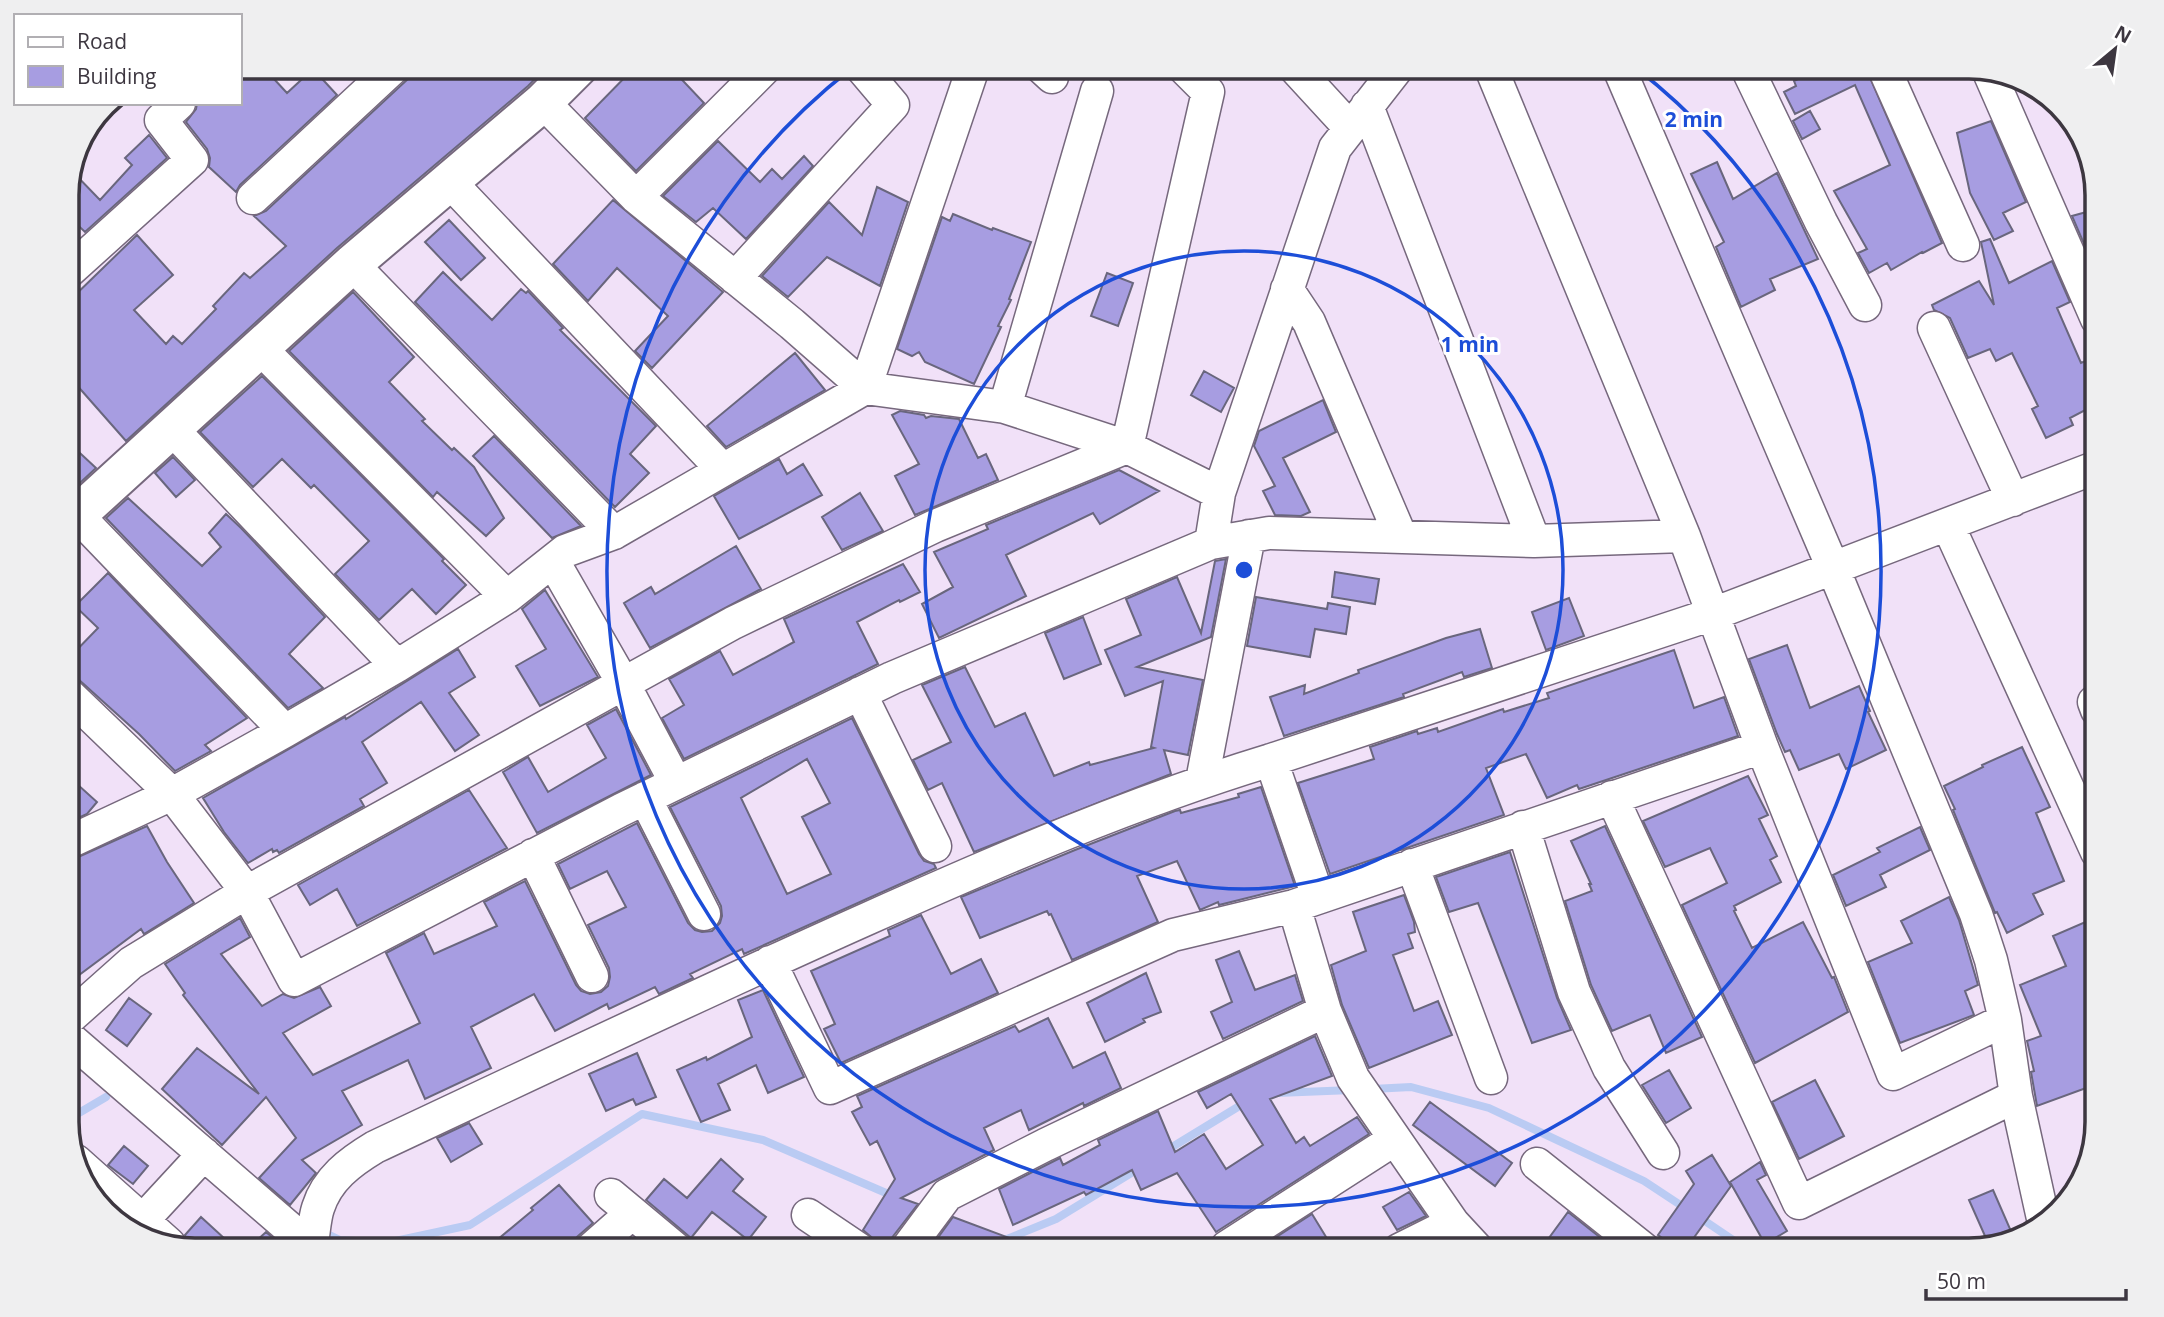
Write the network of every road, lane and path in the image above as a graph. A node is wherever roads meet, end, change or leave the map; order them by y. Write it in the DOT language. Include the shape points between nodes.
graph roads {
  1 [pos="381,79"];
  2 [pos="566,79"];
  3 [pos="754,79"];
  4 [pos="871,79"];
  5 [pos="969,79"];
  6 [pos="1195,79"];
  7 [pos="1310,79"];
  8 [pos="1389,79"];
  9 [pos="1495,79"];
  10 [pos="1624,79"];
  11 [pos="1752,79"];
  12 [pos="1889,79"];
  13 [pos="1993,82"];
  14 [pos="1097,91"];
  15 [pos="543,102"];
  16 [pos="176,105"];
  17 [pos="1359,117"];
  18 [pos="449,181"];
  19 [pos="636,197"];
  20 [pos="253,198"];
  21 [pos="1963,245"];
  22 [pos="79,262"];
  23 [pos="352,264"];
  24 [pos="735,278"];
  25 [pos="1287,289"];
  26 [pos="2085,292"];
  27 [pos="1865,305"];
  28 [pos="1934,328"];
  29 [pos="261,348"];
  30 [pos="865,388"];
  31 [pos="1005,407"];
  32 [pos="172,429"];
  33 [pos="1127,447"];
  34 [pos="722,470"];
  35 [pos="2085,472"];
  36 [pos="1219,493"];
  37 [pos="2013,500"];
  38 [pos="79,513"];
  39 [pos="1948,525"];
  40 [pos="79,526"];
  41 [pos="614,533"];
  42 [pos="1249,536"];
  43 [pos="1684,536"];
  44 [pos="1401,537"];
  45 [pos="1534,541"];
  46 [pos="1211,543"];
  47 [pos="553,561"];
  48 [pos="1833,568"];
  49 [pos="507,597"];
  50 [pos="1713,614"];
  51 [pos="397,666"];
  52 [pos="623,683"];
  53 [pos="860,693"];
  54 [pos="79,705"];
  55 [pos="285,731"];
  56 [pos="1762,747"];
  57 [pos="1271,760"];
  58 [pos="1202,781"];
  59 [pos="676,783"];
  60 [pos="172,794"];
  61 [pos="1612,797"];
  62 [pos="645,799"];
  63 [pos="2085,826"];
  64 [pos="1523,827"];
  65 [pos="79,838"];
  66 [pos="935,846"];
  67 [pos="533,855"];
  68 [pos="1412,865"];
  69 [pos="247,892"];
  70 [pos="1306,901"];
  71 [pos="704,914"];
  72 [pos="770,962"];
  73 [pos="592,976"];
  74 [pos="79,1009"];
  75 [pos="1325,1011"];
  76 [pos="2005,1020"];
  77 [pos="79,1046"];
  78 [pos="1491,1078"];
  79 [pos="2016,1096"];
  80 [pos="1395,1139"];
  81 [pos="1663,1153"];
  82 [pos="204,1154"];
  83 [pos="1536,1164"];
  84 [pos="94,1179"];
  85 [pos="2042,1212"];
  86 [pos="808,1214"];
  87 [pos="133,1219"];
  88 [pos="1453,1223"];
  89 [pos="309,1238"];
  90 [pos="313,1238"];
  91 [pos="599,1238"];
  92 [pos="662,1238"];
  93 [pos="842,1238"];
  94 [pos="916,1238"];
  95 [pos="1241,1238"];
  96 [pos="1424,1238"];
  97 [pos="1466,1238"];
  98 [pos="1629,1238"];
  1 -- 20 [label="street"];
  2 -- 15 [label="street"];
  3 -- 19 [label="street"];
  4 -- 24 [label="street" via="893,105"];
  5 -- 30 [label="street"];
  6 -- 33 [label="street" via="1208,92"];
  7 -- 17 [label="street"];
  8 -- 17 [label="street"];
  9 -- 43 [label="street"];
  10 -- 48 [label="street"];
  11 -- 27 [label="street"];
  12 -- 21 [label="street"];
  13 -- 26 [label="street"];
  14 -- 31 [label="street"];
  15 -- 18 [label="street"];
  15 -- 19 [label="street"];
  16 -- 22 [label="street" via="161,120 192,160"];
  17 -- 25 [label="street" via="1335,148"];
  17 -- 45 [label="street"];
  18 -- 23 [label="street"];
  18 -- 34 [label="street"];
  19 -- 24 [label="street"];
  23 -- 29 [label="street"];
  23 -- 41 [label="street"];
  24 -- 30 [label="street"];
  25 -- 36 [label="street"];
  25 -- 44 [label="street" via="1309,322"];
  28 -- 37 [label="street"];
  29 -- 32 [label="street"];
  29 -- 49 [label="street"];
  30 -- 31 [label="street"];
  30 -- 34 [label="street"];
  31 -- 33 [label="street"];
  32 -- 38 [label="street"];
  32 -- 51 [label="street"];
  33 -- 36 [label="street"];
  33 -- 52 [label="street" via="935,526 733,623"];
  34 -- 41 [label="street"];
  35 -- 37 [label="street"];
  36 -- 46 [label="street"];
  37 -- 39 [label="street"];
  39 -- 48 [label="street"];
  39 -- 63 [label="street"];
  40 -- 55 [label="street"];
  41 -- 47 [label="street" via="565,551"];
  42 -- 44 [label="street"];
  42 -- 46 [label="street"];
  42 -- 58 [label="street"];
  43 -- 45 [label="street"];
  43 -- 50 [label="street"];
  44 -- 45 [label="street"];
  46 -- 53 [label="street"];
  47 -- 49 [label="street"];
  47 -- 52 [label="street"];
  48 -- 50 [label="street"];
  48 -- 76 [label="street" via="1968,893"];
  49 -- 51 [label="street"];
  50 -- 56 [label="street"];
  50 -- 57 [label="street"];
  51 -- 55 [label="street"];
  52 -- 59 [label="street"];
  52 -- 69 [label="street"];
  53 -- 59 [label="street"];
  53 -- 66 [label="street"];
  54 -- 60 [label="street"];
  55 -- 60 [label="street"];
  56 -- 61 [label="street"];
  56 -- 76 [label="street" via="1893,1074"];
  57 -- 58 [label="street"];
  57 -- 70 [label="street"];
  58 -- 72 [label="street" via="1030,846"];
  59 -- 62 [label="street"];
  60 -- 65 [label="street"];
  60 -- 69 [label="street"];
  61 -- 64 [label="street"];
  61 -- 79 [label="street" via="1799,1203"];
  62 -- 67 [label="street"];
  62 -- 71 [label="street"];
  64 -- 68 [label="street"];
  64 -- 81 [label="street" via="1574,992 1609,1068"];
  67 -- 69 [label="street" via="294,980"];
  67 -- 73 [label="street"];
  68 -- 70 [label="street"];
  68 -- 78 [label="street"];
  69 -- 74 [label="street" via="131,963"];
  70 -- 72 [label="street" via="1173,934 830,1088"];
  70 -- 75 [label="street"];
  72 -- 90 [label="street" via="348,1163 318,1209"];
  75 -- 80 [label="street" via="1361,1089"];
  75 -- 94 [label="street" via="947,1195"];
  76 -- 79 [label="street"];
  77 -- 82 [label="street"];
  79 -- 85 [label="street"];
  80 -- 88 [label="street"];
  80 -- 95 [label="street"];
  82 -- 87 [label="street"];
  82 -- 89 [label="street"];
  83 -- 98 [label="street"];
  84 -- 87 [label="street"];
  86 -- 93 [label="street"];
  88 -- 96 [label="street"];
  88 -- 97 [label="street"];
  91 -- 92 [label="street" via="621,1204"];
}
